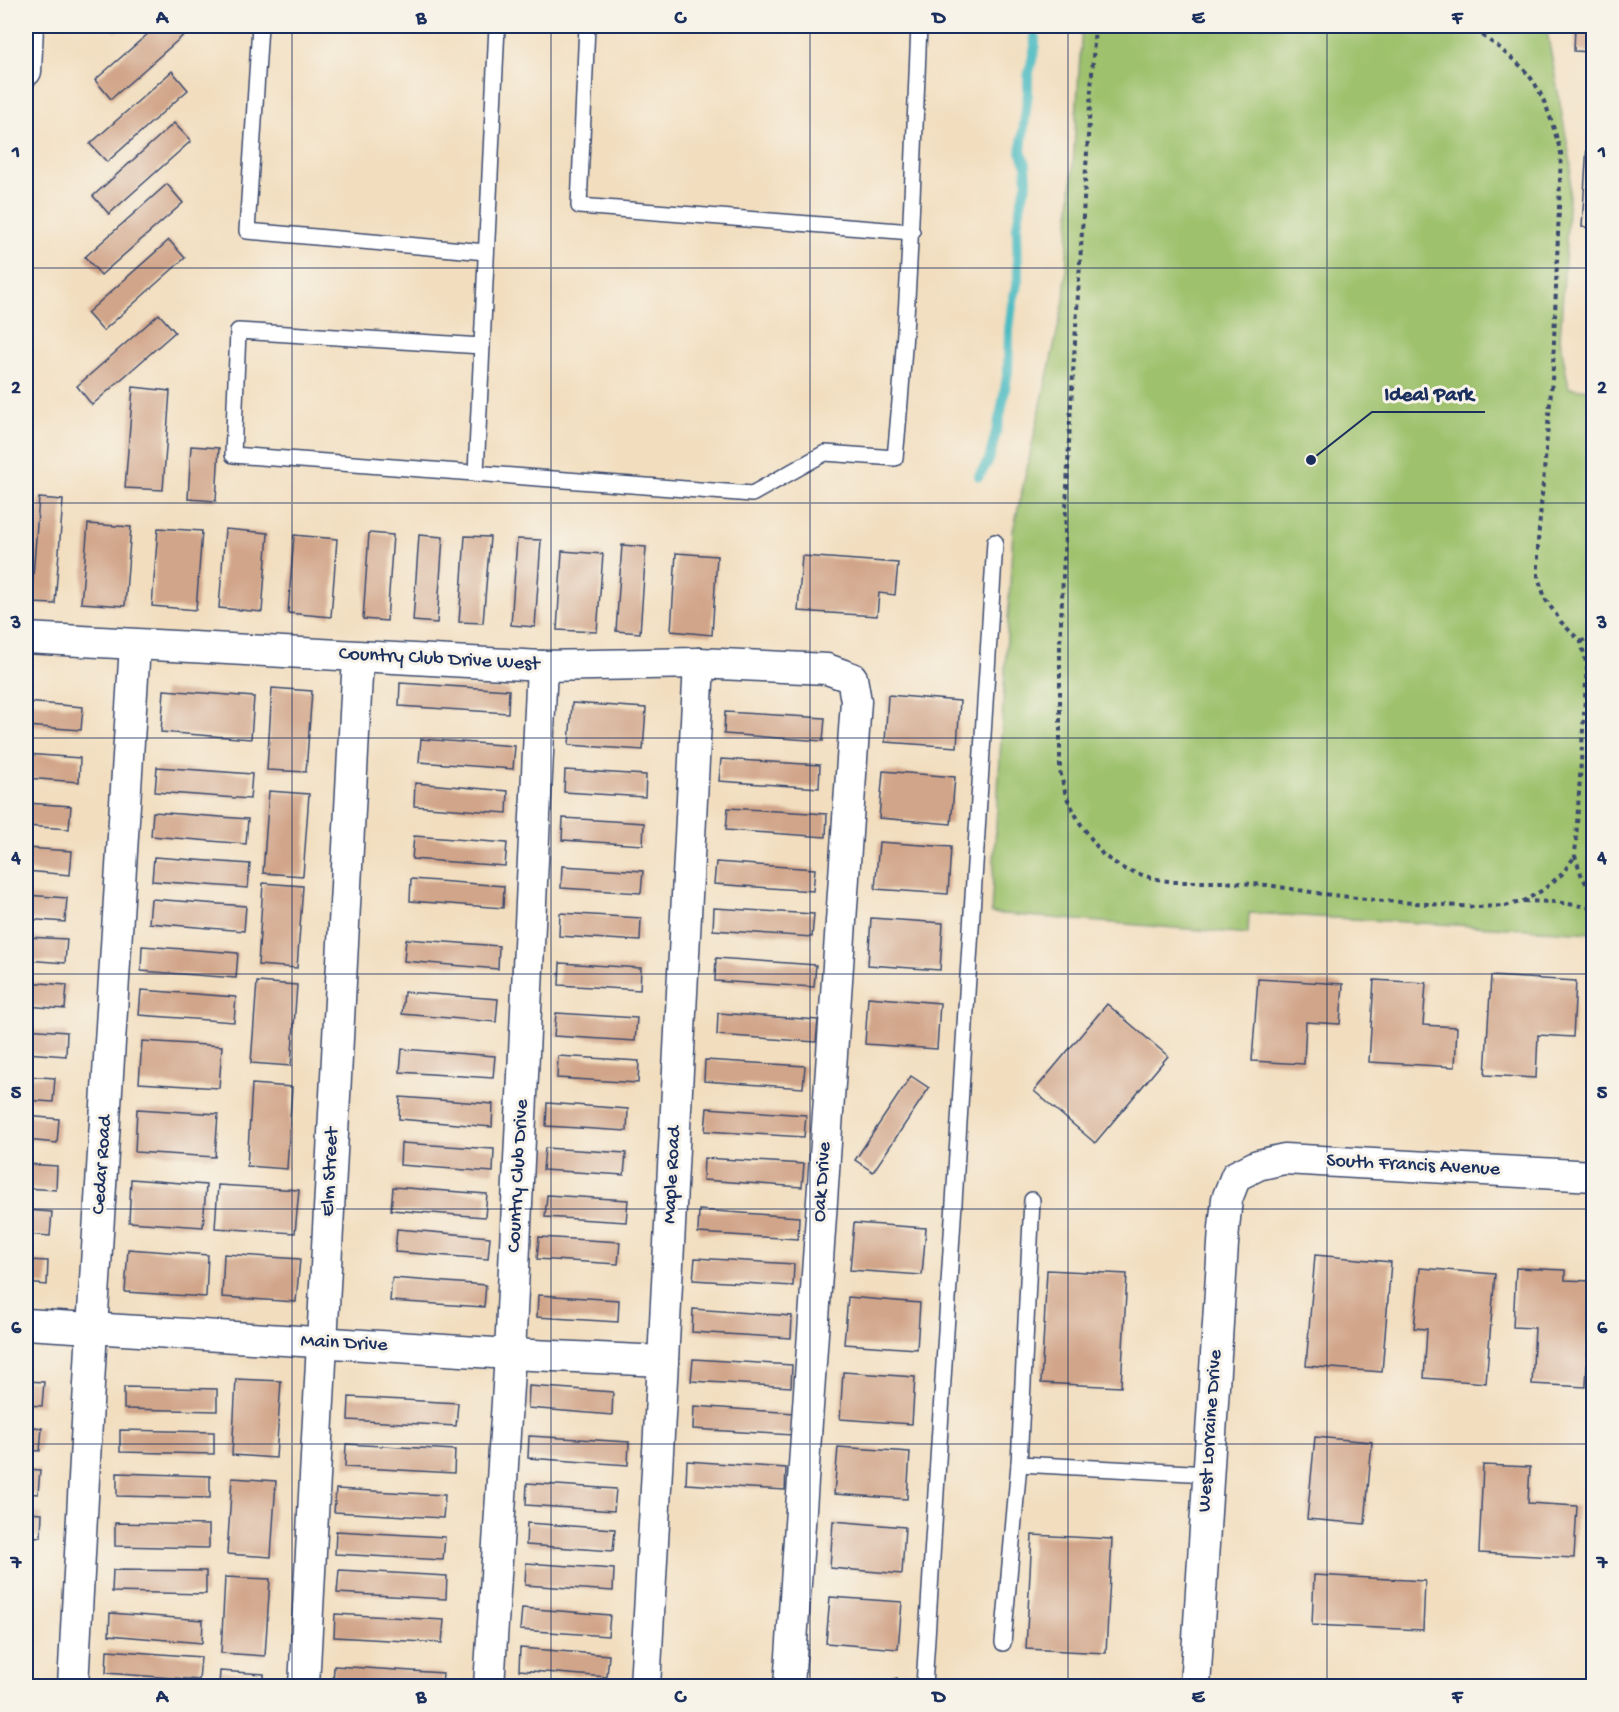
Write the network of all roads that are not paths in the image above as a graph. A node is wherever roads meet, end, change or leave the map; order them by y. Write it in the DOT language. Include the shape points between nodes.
graph roads {
  1 [pos="28,26"];
  2 [pos="260,26"];
  3 [pos="497,26"];
  4 [pos="587,26"];
  5 [pos="919,26"];
  6 [pos="26,71"];
  7 [pos="912,232"];
  8 [pos="486,252"];
  9 [pos="482,346"];
  10 [pos="476,473"];
  11 [pos="995,542"];
  12 [pos="26,638"];
  13 [pos="135,645"];
  14 [pos="358,657"];
  15 [pos="699,663"];
  16 [pos="542,666"];
  17 [pos="852,678"];
  18 [pos="1236,1176"];
  19 [pos="1593,1176"];
  20 [pos="1032,1200"];
  21 [pos="26,1324"];
  22 [pos="92,1328"];
  23 [pos="322,1342"];
  24 [pos="510,1354"];
  25 [pos="663,1361"];
  26 [pos="1018,1464"];
  27 [pos="1209,1474"];
  28 [pos="1003,1643"];
  29 [pos="73,1686"];
  30 [pos="303,1686"];
  31 [pos="489,1686"];
  32 [pos="645,1686"];
  33 [pos="789,1686"];
  34 [pos="924,1686"];
  35 [pos="1195,1686"];
  1 -- 6 [label="street"];
  2 -- 8 [label="lane" via="247,231"];
  3 -- 8 [label="lane"];
  4 -- 7 [label="lane" via="579,206"];
  5 -- 7 [label="lane"];
  7 -- 10 [label="lane" via="895,458 825,453 752,494"];
  8 -- 9 [label="lane"];
  9 -- 10 [label="lane"];
  9 -- 10 [label="lane" via="238,331 233,455"];
  11 -- 34 [label="lane"];
  12 -- 13 [label="street, Country Club Drive West"];
  13 -- 14 [label="street, Country Club Drive West"];
  13 -- 22 [label="street, Cedar Road"];
  14 -- 16 [label="street, Country Club Drive West"];
  14 -- 23 [label="street, Elm Street"];
  15 -- 16 [label="street, Country Club Drive West"];
  15 -- 17 [label="street, Country Club Drive West" via="827,669"];
  15 -- 25 [label="street, Maple Road"];
  16 -- 24 [label="street, Country Club Drive"];
  17 -- 33 [label="street, Oak Drive" via="856,701"];
  18 -- 19 [label="street, South Francis Avenue" via="1258,1165 1284,1159"];
  18 -- 27 [label="street, West Lorraine Drive" via="1227,1199 1224,1228"];
  20 -- 26 [label="lane"];
  21 -- 22 [label="street, Main Drive"];
  22 -- 23 [label="street, Main Drive"];
  22 -- 29 [label="street, Cedar Road"];
  23 -- 24 [label="street, Main Drive"];
  23 -- 30 [label="street, Elm Street"];
  24 -- 25 [label="street, Main Drive"];
  24 -- 31 [label="street, Country Club Drive"];
  25 -- 32 [label="street, Maple Road"];
  26 -- 27 [label="lane"];
  26 -- 28 [label="lane"];
  27 -- 35 [label="street, West Lorraine Drive"];
}
